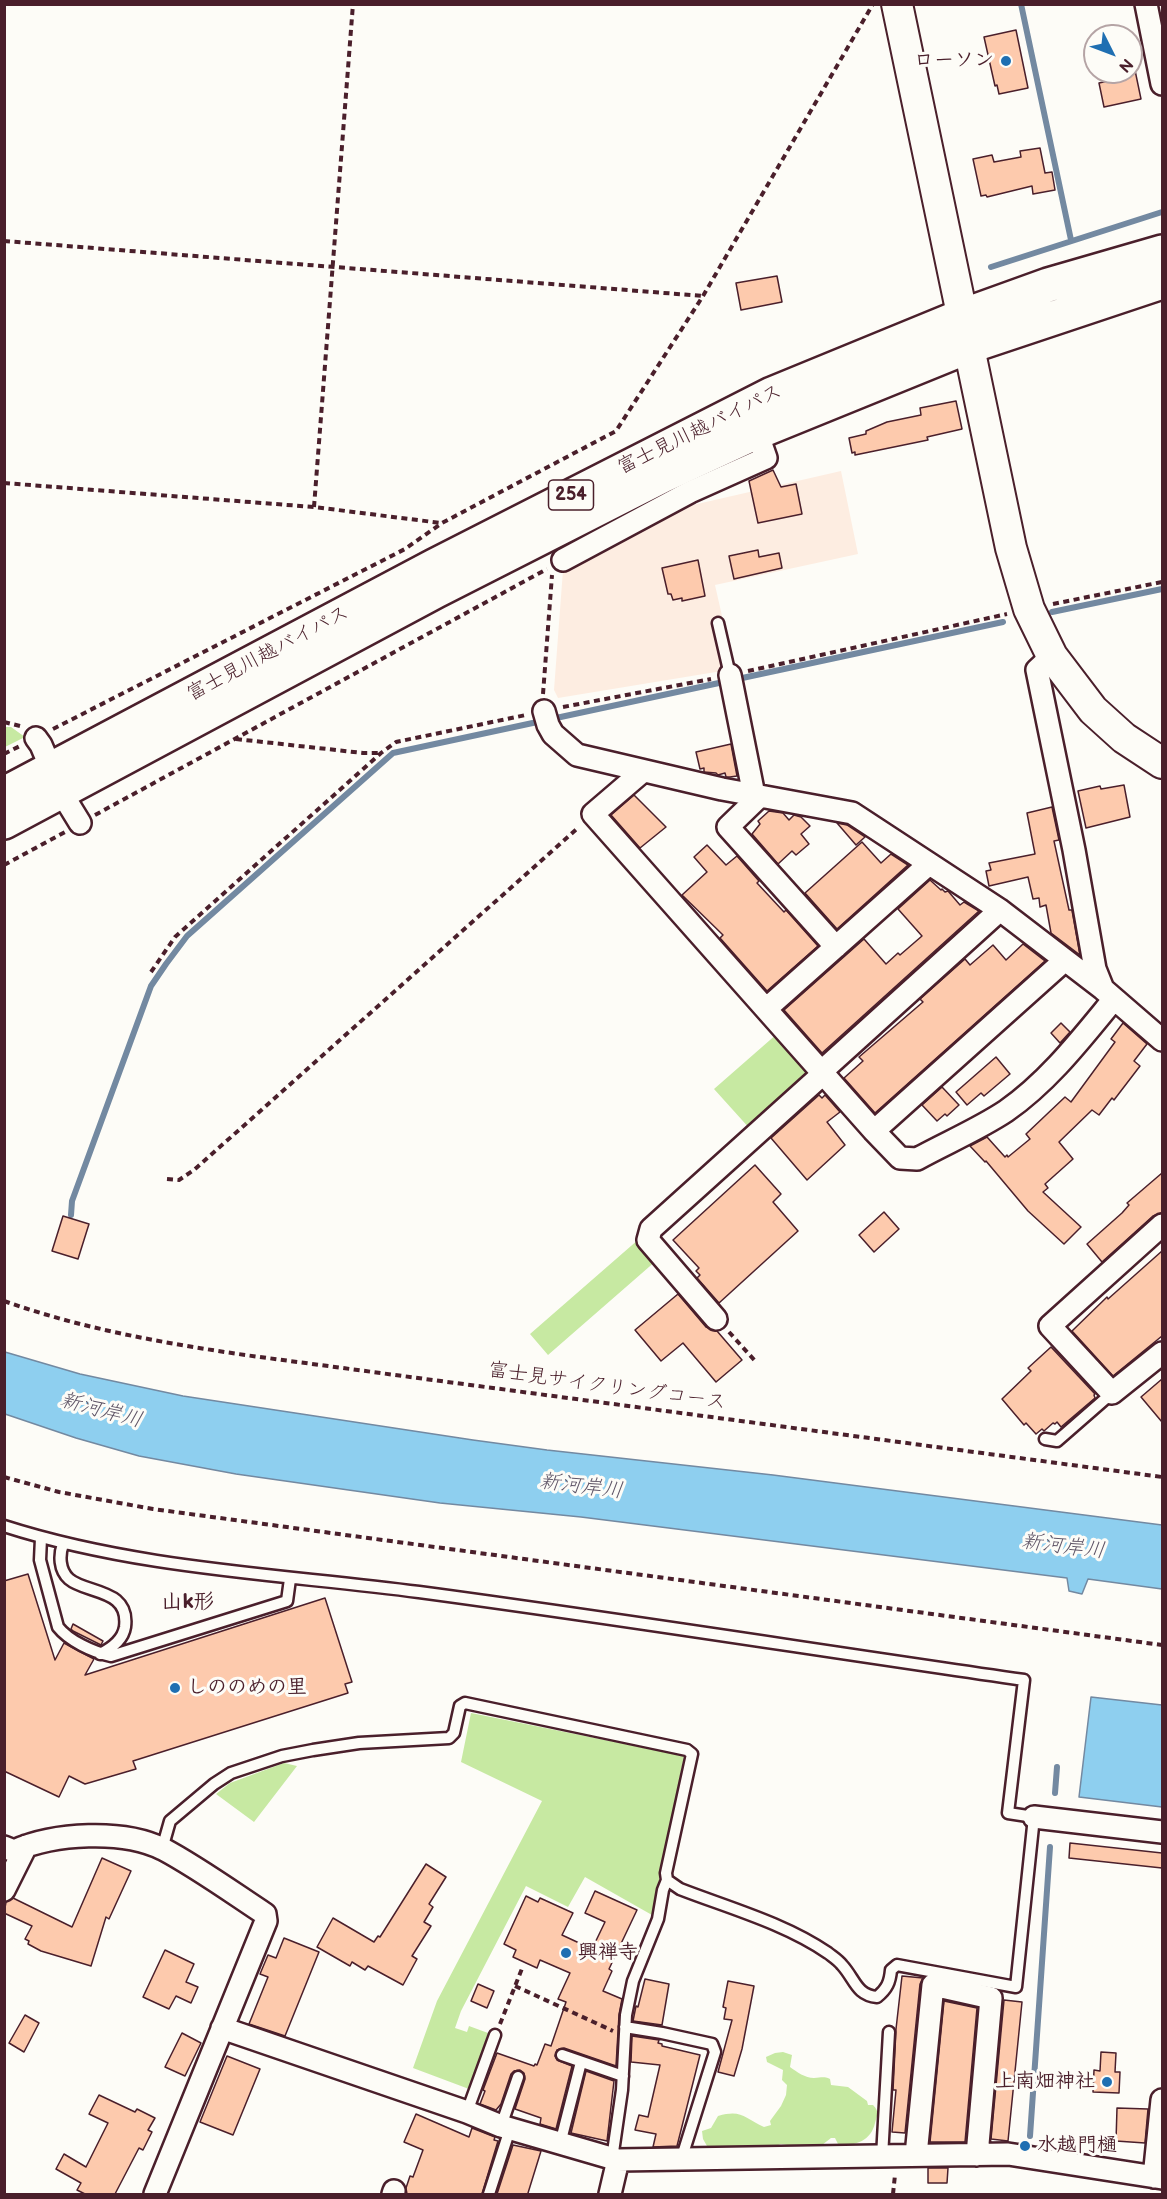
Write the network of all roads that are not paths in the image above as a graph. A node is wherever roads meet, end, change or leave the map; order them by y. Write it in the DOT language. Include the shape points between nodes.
graph roads {
  1 [pos="897,4"];
  2 [pos="1146,4"];
  3 [pos="1162,84"];
  4 [pos="1162,252"];
  5 [pos="1162,282"];
  6 [pos="965,331"];
  7 [pos="757,432"];
  8 [pos="563,560"];
  9 [pos="718,623"];
  10 [pos="1052,656"];
  11 [pos="731,681"];
  12 [pos="546,718"];
  13 [pos="36,738"];
  14 [pos="1162,763"];
  15 [pos="642,772"];
  16 [pos="56,780"];
  17 [pos="4,794"];
  18 [pos="757,796"];
  19 [pos="4,822"];
  20 [pos="80,824"];
  21 [pos="929,864"];
  22 [pos="1000,910"];
  23 [pos="836,947"];
  24 [pos="1065,960"];
  25 [pos="1109,994"];
  26 [pos="766,1009"];
  27 [pos="1162,1040"];
  28 [pos="823,1072"];
  29 [pos="874,1131"];
  30 [pos="1162,1225"];
  31 [pos="716,1319"];
  32 [pos="1162,1353"];
  33 [pos="1112,1394"];
  34 [pos="1045,1439"];
  35 [pos="4,1526"];
  36 [pos="41,1538"];
  37 [pos="63,1544"];
  38 [pos="290,1579"];
  39 [pos="100,1654"];
  40 [pos="1034,1817"];
  41 [pos="1162,1832"];
  42 [pos="26,1846"];
  43 [pos="4,1848"];
  44 [pos="162,1849"];
  45 [pos="667,1880"];
  46 [pos="4,1890"];
  47 [pos="222,2028"];
  48 [pos="625,2032"];
  49 [pos="889,2032"];
  50 [pos="495,2035"];
  51 [pos="562,2055"];
  52 [pos="581,2062"];
  53 [pos="623,2076"];
  54 [pos="518,2077"];
  55 [pos="1162,2100"];
  56 [pos="467,2112"];
  57 [pos="506,2128"];
  58 [pos="560,2144"];
  59 [pos="916,2155"];
  60 [pos="977,2155"];
  61 [pos="882,2157"];
  62 [pos="615,2159"];
  63 [pos="681,2160"];
  64 [pos="1158,2177"];
  65 [pos="155,2194"];
  66 [pos="489,2194"];
  67 [pos="610,2194"];
  1 -- 6 [label="street"];
  2 -- 3 [label="street"];
  4 -- 6 [label="highway, 富士見川越バイパス / 254" via="1048,285"];
  5 -- 6 [label="highway, 富士見川越バイパス / 254"];
  6 -- 7 [label="highway, 富士見川越バイパス / 254"];
  6 -- 10 [label="street" via="1011,548 1029,609"];
  6 -- 16 [label="highway, 富士見川越バイパス / 254" via="811,376 714,422 434,566"];
  7 -- 8 [label="street" via="766,458 690,492"];
  7 -- 16 [label="highway, 富士見川越バイパス / 254"];
  9 -- 11 [label="lane"];
  10 -- 14 [label="street" via="1093,710 1124,738"];
  10 -- 25 [label="street" via="1037,670 1095,969"];
  11 -- 18 [label="street"];
  12 -- 15 [label="street" via="561,742 577,755"];
  13 -- 16 [label="street"];
  15 -- 18 [label="street"];
  15 -- 26 [label="street" via="593,814"];
  16 -- 17 [label="highway, 富士見川越バイパス / 254"];
  16 -- 19 [label="highway, 富士見川越バイパス / 254"];
  16 -- 20 [label="street"];
  18 -- 21 [label="street" via="852,813"];
  18 -- 23 [label="street" via="728,827"];
  21 -- 22 [label="street"];
  21 -- 23 [label="street"];
  22 -- 24 [label="street"];
  22 -- 28 [label="street"];
  23 -- 26 [label="street"];
  24 -- 25 [label="street"];
  24 -- 29 [label="street"];
  25 -- 27 [label="street"];
  25 -- 29 [label="street" via="1064,1060 1004,1112 917,1159 900,1158"];
  26 -- 28 [label="street"];
  28 -- 29 [label="street"];
  28 -- 31 [label="street" via="651,1229 648,1240"];
  30 -- 33 [label="street" via="1050,1326"];
  32 -- 33 [label="street"];
  33 -- 34 [label="lane" via="1057,1441"];
  35 -- 36 [label="lane"];
  36 -- 37 [label="lane"];
  36 -- 39 [label="lane" via="40,1560 58,1627"];
  37 -- 38 [label="lane"];
  37 -- 39 [label="lane" via="61,1564 69,1579 111,1597 124,1613 124,1631 119,1640"];
  38 -- 39 [label="lane" via="287,1601 121,1654"];
  38 -- 40 [label="lane" via="465,1598 1024,1680 1008,1813"];
  40 -- 41 [label="street"];
  40 -- 45 [label="lane" via="1016,1987 897,1965 891,1970 884,1991 877,1997 868,1996 841,1964 813,1944 680,1889"];
  42 -- 43 [label="street" via="14,1851"];
  42 -- 44 [label="street" via="88,1834 138,1841"];
  42 -- 46 [label="street"];
  44 -- 45 [label="lane" via="170,1821 231,1773 314,1750 449,1738 454,1733 460,1706 465,1703 692,1754"];
  44 -- 47 [label="street" via="265,1914 266,1921"];
  45 -- 48 [label="lane" via="658,1919 633,1981"];
  47 -- 56 [label="street"];
  47 -- 65 [label="street"];
  48 -- 53 [label="lane"];
  48 -- 63 [label="lane" via="662,2032 712,2044 715,2052"];
  49 -- 61 [label="lane"];
  50 -- 56 [label="lane"];
  51 -- 52 [label="lane"];
  52 -- 53 [label="lane"];
  52 -- 58 [label="lane"];
  53 -- 62 [label="lane"];
  54 -- 57 [label="lane"];
  55 -- 64 [label="street"];
  56 -- 57 [label="street"];
  57 -- 58 [label="street"];
  57 -- 66 [label="lane"];
  58 -- 62 [label="street"];
  59 -- 60 [label="street"];
  59 -- 60 [label="street" via="933,1985 991,1998"];
  59 -- 61 [label="street"];
  60 -- 64 [label="street" via="1008,2154"];
  61 -- 63 [label="street"];
  62 -- 63 [label="street"];
  62 -- 67 [label="street"];
}
